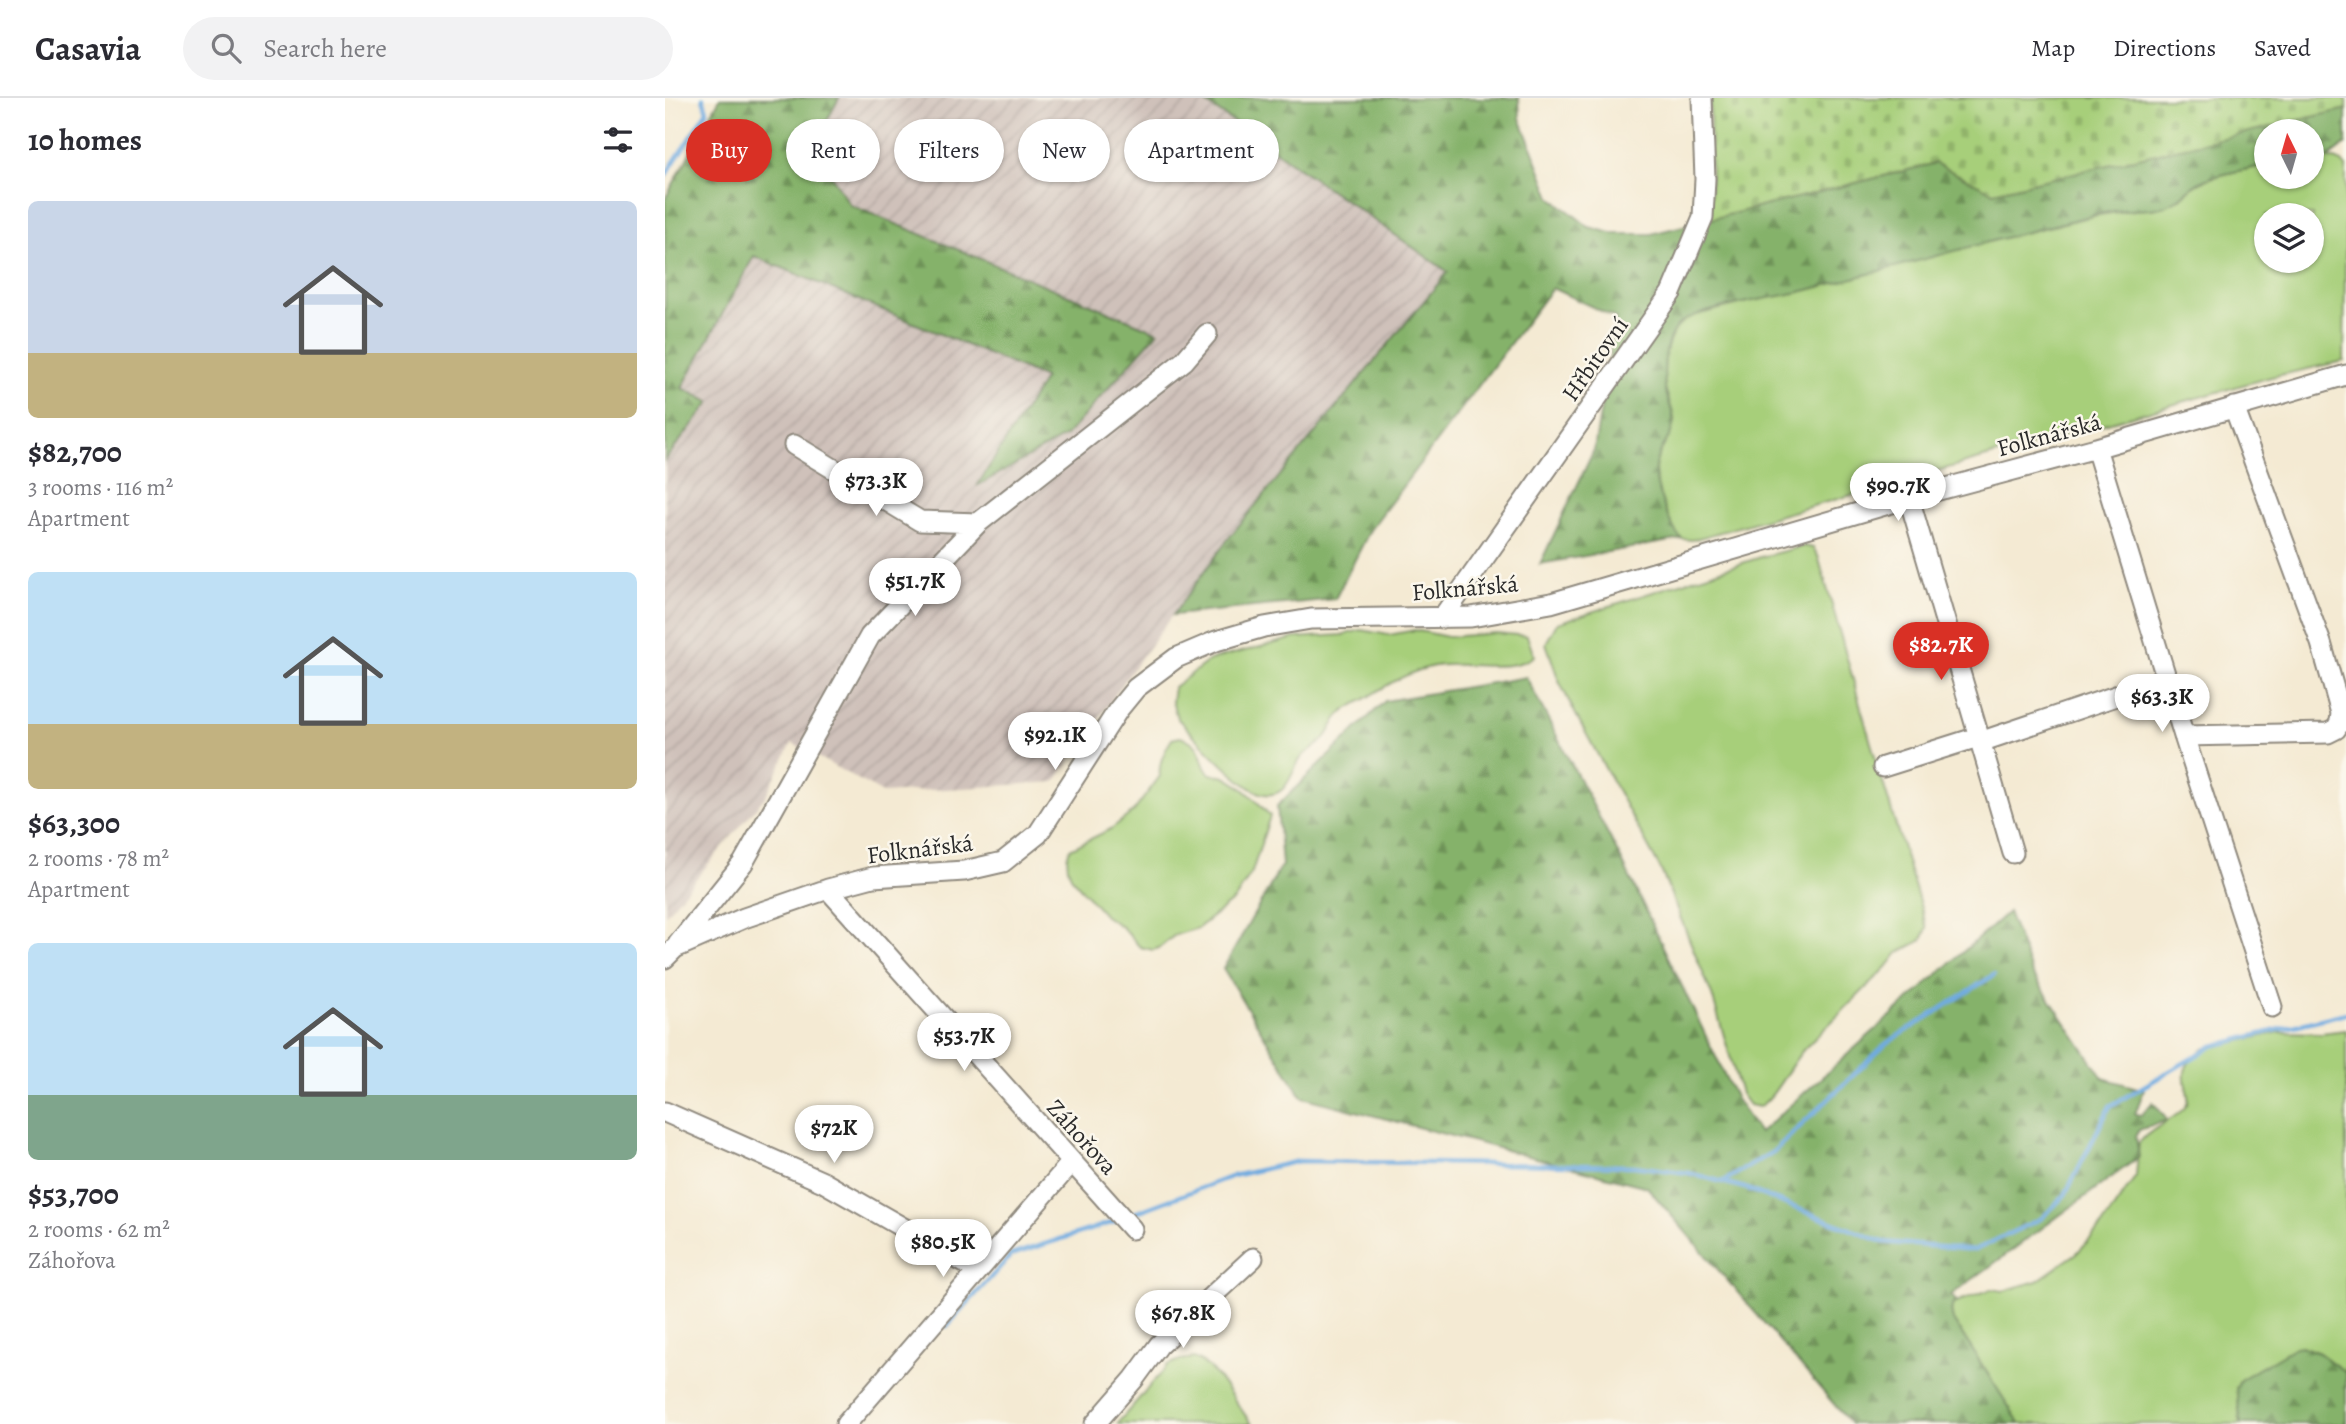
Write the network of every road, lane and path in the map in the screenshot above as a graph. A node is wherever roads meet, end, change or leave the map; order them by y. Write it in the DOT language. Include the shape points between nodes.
graph roads {
  1 [pos="1702,98"];
  2 [pos="1207,334"];
  3 [pos="2346,375"];
  4 [pos="2234,407"];
  5 [pos="794,445"];
  6 [pos="2096,448"];
  7 [pos="1909,498"];
  8 [pos="978,523"];
  9 [pos="1442,618"];
  10 [pos="2166,679"];
  11 [pos="2184,736"];
  12 [pos="1979,739"];
  13 [pos="1883,767"];
  14 [pos="2013,853"];
  15 [pos="828,889"];
  16 [pos="670,953"];
  17 [pos="2272,1007"];
  18 [pos="665,1112"];
  19 [pos="1072,1163"];
  20 [pos="1132,1228"];
  21 [pos="1254,1258"];
  22 [pos="977,1270"];
  23 [pos="846,1424"];
  24 [pos="1095,1424"];
  1 -- 9 [label="street, Hřbitovní" via="1703,217 1671,293"];
  2 -- 8 [label="street, Folknářská" via="1184,361"];
  3 -- 4 [label="street, Folknářská"];
  4 -- 6 [label="street, Folknářská"];
  4 -- 11 [label="street" via="2321,643 2341,717 2336,729 2328,733"];
  5 -- 8 [label="street" via="920,521"];
  6 -- 7 [label="street, Folknářská"];
  6 -- 10 [label="street"];
  7 -- 9 [label="street, Folknářská" via="1551,603 1500,614"];
  7 -- 12 [label="street"];
  8 -- 16 [label="street, Folknářská" via="870,636 743,863"];
  9 -- 15 [label="street, Folknářská" via="1311,619 1251,630 1192,650 1161,667 1126,698 1038,834 1003,862 964,871 873,877"];
  10 -- 11 [label="street"];
  10 -- 12 [label="street"];
  11 -- 17 [label="street"];
  12 -- 13 [label="street"];
  12 -- 14 [label="street"];
  15 -- 16 [label="street, Folknářská" via="744,918"];
  15 -- 19 [label="street, Záhořova"];
  18 -- 22 [label="street" via="823,1182"];
  19 -- 20 [label="street, Záhořova"];
  19 -- 22 [label="street"];
  21 -- 24 [label="street" via="1159,1345"];
  22 -- 23 [label="street"];
}
